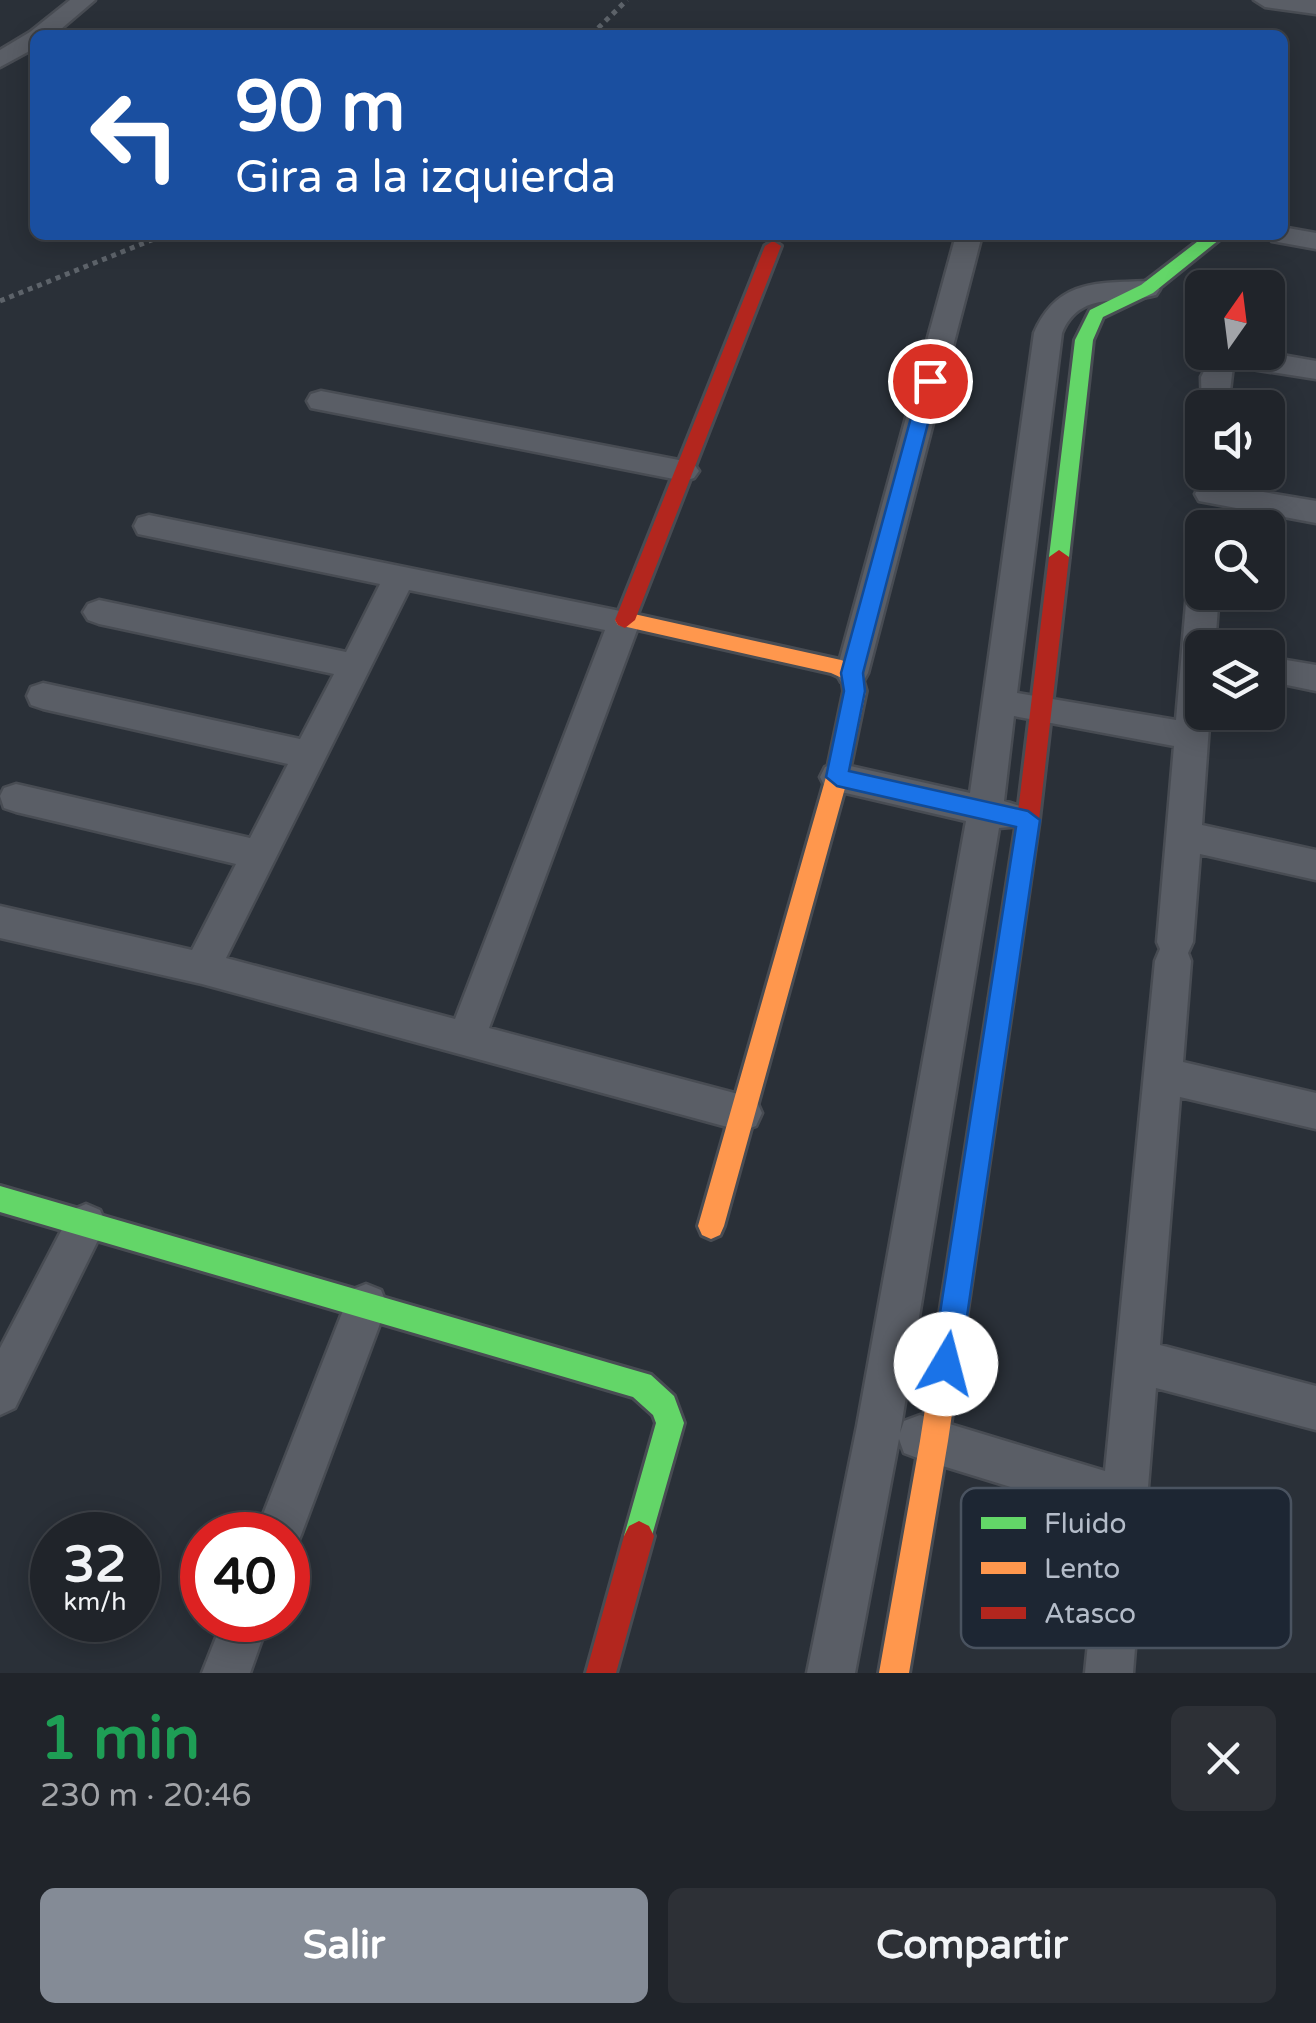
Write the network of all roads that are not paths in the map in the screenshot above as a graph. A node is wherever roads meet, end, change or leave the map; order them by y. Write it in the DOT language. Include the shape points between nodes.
graph roads {
  1 [pos="84,0"];
  2 [pos="1271,5"];
  3 [pos="1316,7"];
  4 [pos="47,30"];
  5 [pos="30,42"];
  6 [pos="0,60"];
  7 [pos="1288,236"];
  8 [pos="968,240"];
  9 [pos="1211,240"];
  10 [pos="1316,241"];
  11 [pos="773,246"];
  12 [pos="1147,289"];
  13 [pos="1316,370"];
  14 [pos="1215,390"];
  15 [pos="321,401"];
  16 [pos="684,471"];
  17 [pos="1236,490"];
  18 [pos="1316,512"];
  19 [pos="150,526"];
  20 [pos="400,576"];
  21 [pos="99,612"];
  22 [pos="624,622"];
  23 [pos="354,666"];
  24 [pos="1285,672"];
  25 [pos="852,673"];
  26 [pos="1316,678"];
  27 [pos="43,696"];
  28 [pos="999,702"];
  29 [pos="1042,709"];
  30 [pos="1194,730"];
  31 [pos="1194,736"];
  32 [pos="310,755"];
  33 [pos="837,777"];
  34 [pos="16,798"];
  35 [pos="985,811"];
  36 [pos="1028,820"];
  37 [pos="1185,836"];
  38 [pos="260,855"];
  39 [pos="1316,866"];
  40 [pos="0,922"];
  41 [pos="202,968"];
  42 [pos="466,1039"];
  43 [pos="1162,1074"];
  44 [pos="1316,1111"];
  45 [pos="742,1113"];
  46 [pos="0,1199"];
  47 [pos="86,1224"];
  48 [pos="711,1226"];
  49 [pos="366,1305"];
  50 [pos="1137,1360"];
  51 [pos="0,1393"];
  52 [pos="1316,1408"];
  53 [pos="879,1426"];
  54 [pos="934,1441"];
  55 [pos="1085,1488"];
  56 [pos="1125,1488"];
  57 [pos="287,1512"];
  58 [pos="238,1642"];
  59 [pos="1110,1648"];
  60 [pos="226,1673"];
  61 [pos="601,1673"];
  62 [pos="831,1673"];
  63 [pos="894,1673"];
  64 [pos="1108,1673"];
  1 -- 4 [label="street"];
  2 -- 3 [label="street"];
  5 -- 6 [label="street"];
  7 -- 10 [label="street"];
  8 -- 25 [label="street"];
  9 -- 12 [label="street"];
  11 -- 16 [label="street"];
  12 -- 28 [label="street" via="1085,295 1065,302 1053,317"];
  12 -- 29 [label="street" via="1096,314 1084,340"];
  13 -- 14 [label="street" via="1230,356 1217,364"];
  15 -- 16 [label="street"];
  16 -- 22 [label="street"];
  17 -- 18 [label="street"];
  19 -- 20 [label="street"];
  20 -- 22 [label="street"];
  20 -- 23 [label="street"];
  21 -- 23 [label="street"];
  22 -- 25 [label="street"];
  22 -- 42 [label="street"];
  23 -- 32 [label="street"];
  24 -- 26 [label="street"];
  25 -- 33 [label="street"];
  27 -- 32 [label="street"];
  28 -- 29 [label="street"];
  28 -- 35 [label="street"];
  29 -- 31 [label="street"];
  29 -- 36 [label="street"];
  30 -- 31 [label="street"];
  31 -- 37 [label="street"];
  32 -- 38 [label="street"];
  33 -- 35 [label="street"];
  33 -- 45 [label="street"];
  34 -- 38 [label="street"];
  35 -- 36 [label="street"];
  35 -- 53 [label="street"];
  36 -- 54 [label="street"];
  37 -- 39 [label="street"];
  37 -- 43 [label="street"];
  38 -- 41 [label="street"];
  40 -- 41 [label="street"];
  41 -- 42 [label="street"];
  42 -- 45 [label="street"];
  43 -- 44 [label="street"];
  43 -- 50 [label="street"];
  45 -- 48 [label="street"];
  46 -- 47 [label="street"];
  47 -- 49 [label="street"];
  47 -- 51 [label="street"];
  49 -- 57 [label="street"];
  49 -- 61 [label="street" via="641,1385 664,1406 670,1423"];
  50 -- 52 [label="street"];
  50 -- 56 [label="street"];
  53 -- 54 [label="street"];
  53 -- 62 [label="street"];
  54 -- 55 [label="street"];
  54 -- 63 [label="street"];
  58 -- 60 [label="street"];
  59 -- 64 [label="street"];
}
